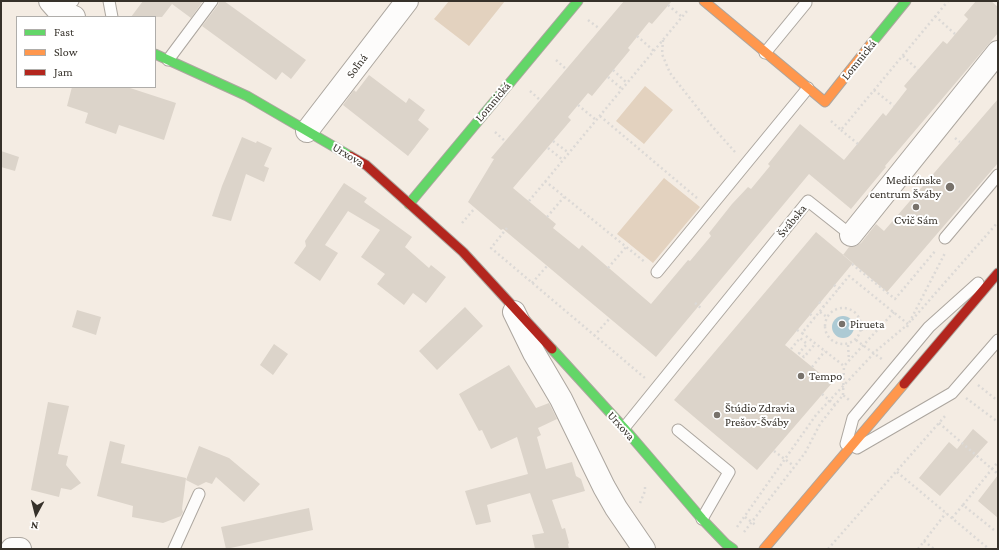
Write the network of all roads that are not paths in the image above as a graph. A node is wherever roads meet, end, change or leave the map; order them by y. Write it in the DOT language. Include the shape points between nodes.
graph roads {
  1 [pos="109,1"];
  2 [pos="212,1"];
  3 [pos="407,1"];
  4 [pos="578,1"];
  5 [pos="704,1"];
  6 [pos="906,1"];
  7 [pos="806,3"];
  8 [pos="112,16"];
  9 [pos="766,52"];
  10 [pos="998,52"];
  11 [pos="156,54"];
  12 [pos="168,60"];
  13 [pos="808,88"];
  14 [pos="307,131"];
  15 [pos="998,176"];
  16 [pos="409,204"];
  17 [pos="851,235"];
  18 [pos="942,244"];
  19 [pos="998,264"];
  20 [pos="657,272"];
  21 [pos="998,273"];
  22 [pos="509,302"];
  23 [pos="998,340"];
  24 [pos="624,428"];
  25 [pos="678,430"];
  26 [pos="843,456"];
  27 [pos="199,494"];
  28 [pos="702,519"];
  29 [pos="730,547"];
  30 [pos="12,549"];
  31 [pos="20,549"];
  32 [pos="174,549"];
  33 [pos="644,549"];
  34 [pos="764,549"];
  1 -- 8 [label="lane"];
  2 -- 12 [label="lane"];
  3 -- 14 [label="street, Soľná"];
  4 -- 16 [label="street, Lomnická"];
  5 -- 9 [label="street, Lomnická"];
  6 -- 13 [label="street, Lomnická" via="825,102"];
  7 -- 9 [label="lane"];
  9 -- 13 [label="street, Lomnická"];
  10 -- 17 [label="street, Švábska"];
  11 -- 12 [label="street, Urxova"];
  12 -- 14 [label="street, Urxova" via="246,96"];
  13 -- 20 [label="lane"];
  14 -- 16 [label="street, Urxova" via="366,165"];
  15 -- 18 [label="lane"];
  16 -- 22 [label="street, Urxova" via="463,252"];
  17 -- 24 [label="lane, Švábska" via="808,201"];
  19 -- 26 [label="lane" via="929,327 853,418"];
  21 -- 26 [label="street"];
  22 -- 24 [label="street, Urxova"];
  22 -- 33 [label="street, Urxova" via="616,508"];
  23 -- 26 [label="lane" via="952,394"];
  24 -- 28 [label="street, Urxova"];
  25 -- 28 [label="lane" via="729,472"];
  26 -- 34 [label="street"];
  27 -- 32 [label="lane"];
  28 -- 29 [label="street, Urxova"];
  30 -- 31 [label="street"];
}
